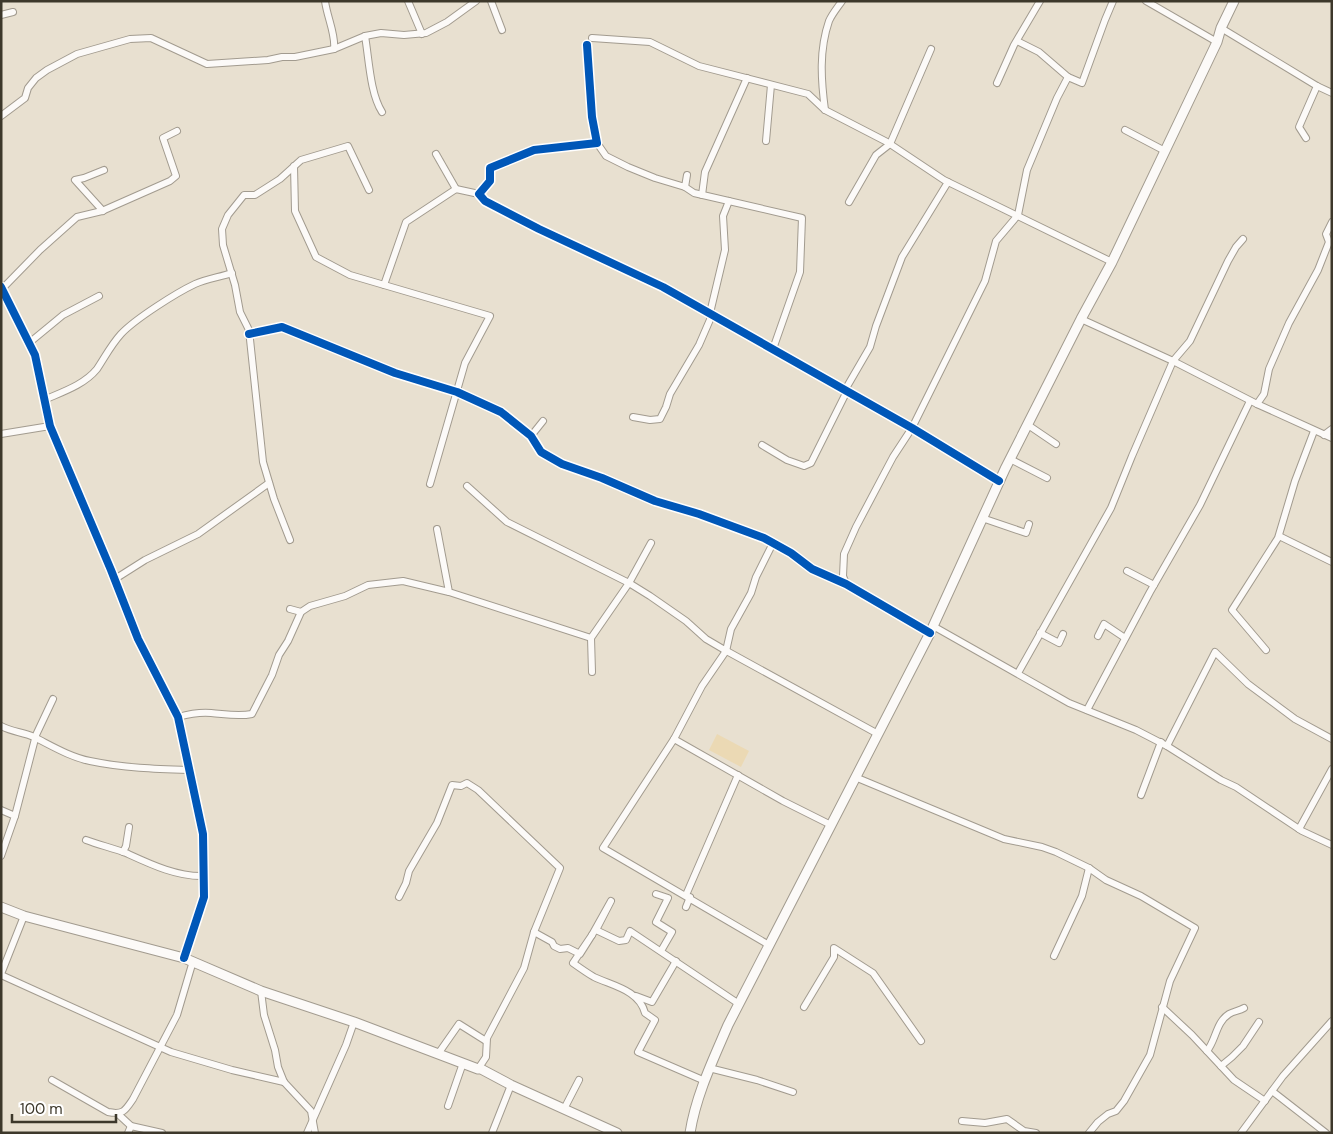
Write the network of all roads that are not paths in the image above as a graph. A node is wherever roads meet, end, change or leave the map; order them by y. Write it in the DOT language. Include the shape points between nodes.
graph roads {
  1 [pos="325,1"];
  2 [pos="408,1"];
  3 [pos="476,1"];
  4 [pos="490,1"];
  5 [pos="842,1"];
  6 [pos="1040,1"];
  7 [pos="1113,1"];
  8 [pos="1146,1"];
  9 [pos="1234,1"];
  10 [pos="13,12"];
  11 [pos="1,15"];
  12 [pos="1221,28"];
  13 [pos="502,30"];
  14 [pos="422,34"];
  15 [pos="366,36"];
  16 [pos="592,38"];
  17 [pos="1017,41"];
  18 [pos="1217,42"];
  19 [pos="587,45"];
  20 [pos="931,48"];
  21 [pos="334,49"];
  22 [pos="1068,77"];
  23 [pos="747,78"];
  24 [pos="997,83"];
  25 [pos="771,84"];
  26 [pos="1317,86"];
  27 [pos="1332,93"];
  28 [pos="825,110"];
  29 [pos="382,112"];
  30 [pos="1,116"];
  31 [pos="1125,130"];
  32 [pos="177,131"];
  33 [pos="1306,138"];
  34 [pos="766,141"];
  35 [pos="596,143"];
  36 [pos="890,144"];
  37 [pos="1165,151"];
  38 [pos="436,154"];
  39 [pos="294,166"];
  40 [pos="104,170"];
  41 [pos="687,175"];
  42 [pos="948,182"];
  43 [pos="685,186"];
  44 [pos="456,189"];
  45 [pos="368,190"];
  46 [pos="479,194"];
  47 [pos="702,195"];
  48 [pos="729,201"];
  49 [pos="849,202"];
  50 [pos="103,211"];
  51 [pos="1018,215"];
  52 [pos="1332,222"];
  53 [pos="1243,239"];
  54 [pos="1112,262"];
  55 [pos="232,273"];
  56 [pos="384,285"];
  57 [pos="2,288"];
  58 [pos="99,296"];
  59 [pos="711,314"];
  60 [pos="1080,319"];
  61 [pos="249,334"];
  62 [pos="29,343"];
  63 [pos="773,349"];
  64 [pos="1173,361"];
  65 [pos="846,390"];
  66 [pos="457,392"];
  67 [pos="44,400"];
  68 [pos="1250,401"];
  69 [pos="1257,404"];
  70 [pos="632,417"];
  71 [pos="543,421"];
  72 [pos="1028,424"];
  73 [pos="50,426"];
  74 [pos="912,428"];
  75 [pos="1332,428"];
  76 [pos="1314,431"];
  77 [pos="1,434"];
  78 [pos="1324,435"];
  79 [pos="531,436"];
  80 [pos="1332,438"];
  81 [pos="1056,444"];
  82 [pos="762,445"];
  83 [pos="1010,459"];
  84 [pos="1047,478"];
  85 [pos="1000,481"];
  86 [pos="269,483"];
  87 [pos="430,484"];
  88 [pos="467,486"];
  89 [pos="982,518"];
  90 [pos="1029,524"];
  91 [pos="437,529"];
  92 [pos="1279,536"];
  93 [pos="290,540"];
  94 [pos="651,543"];
  95 [pos="773,543"];
  96 [pos="1332,562"];
  97 [pos="1127,571"];
  98 [pos="115,579"];
  99 [pos="629,583"];
  100 [pos="846,584"];
  101 [pos="1154,585"];
  102 [pos="449,592"];
  103 [pos="290,609"];
  104 [pos="301,612"];
  105 [pos="932,630"];
  106 [pos="1040,633"];
  107 [pos="1063,634"];
  108 [pos="1098,636"];
  109 [pos="591,638"];
  110 [pos="1125,638"];
  111 [pos="1266,650"];
  112 [pos="726,651"];
  113 [pos="592,672"];
  114 [pos="1018,673"];
  115 [pos="53,699"];
  116 [pos="1087,710"];
  117 [pos="178,717"];
  118 [pos="1,726"];
  119 [pos="878,734"];
  120 [pos="36,738"];
  121 [pos="674,739"];
  122 [pos="1332,739"];
  123 [pos="1164,744"];
  124 [pos="1332,769"];
  125 [pos="189,770"];
  126 [pos="738,775"];
  127 [pos="856,777"];
  128 [pos="1141,795"];
  129 [pos="1,810"];
  130 [pos="16,816"];
  131 [pos="831,825"];
  132 [pos="129,827"];
  133 [pos="1299,829"];
  134 [pos="86,840"];
  135 [pos="1332,845"];
  136 [pos="123,852"];
  137 [pos="1,856"];
  138 [pos="1089,868"];
  139 [pos="204,876"];
  140 [pos="656,894"];
  141 [pos="688,896"];
  142 [pos="399,897"];
  143 [pos="1,907"];
  144 [pos="686,907"];
  145 [pos="24,916"];
  146 [pos="534,932"];
  147 [pos="592,935"];
  148 [pos="769,945"];
  149 [pos="661,951"];
  150 [pos="1054,956"];
  151 [pos="188,959"];
  152 [pos="676,960"];
  153 [pos="1,975"];
  154 [pos="261,991"];
  155 [pos="634,995"];
  156 [pos="739,1004"];
  157 [pos="804,1007"];
  158 [pos="1162,1007"];
  159 [pos="1244,1008"];
  160 [pos="1332,1021"];
  161 [pos="354,1022"];
  162 [pos="1260,1022"];
  163 [pos="486,1041"];
  164 [pos="921,1041"];
  165 [pos="160,1046"];
  166 [pos="1207,1051"];
  167 [pos="438,1054"];
  168 [pos="463,1063"];
  169 [pos="1221,1066"];
  170 [pos="709,1068"];
  171 [pos="478,1069"];
  172 [pos="52,1080"];
  173 [pos="579,1080"];
  174 [pos="704,1081"];
  175 [pos="284,1082"];
  176 [pos="511,1086"];
  177 [pos="1272,1091"];
  178 [pos="793,1092"];
  179 [pos="1264,1101"];
  180 [pos="448,1106"];
  181 [pos="564,1109"];
  182 [pos="118,1114"];
  183 [pos="312,1120"];
  184 [pos="962,1121"];
  185 [pos="131,1126"];
  186 [pos="128,1133"];
  187 [pos="162,1133"];
  188 [pos="307,1133"];
  189 [pos="315,1133"];
  190 [pos="492,1133"];
  191 [pos="618,1133"];
  192 [pos="690,1133"];
  193 [pos="1036,1133"];
  194 [pos="1089,1133"];
  195 [pos="1242,1133"];
  196 [pos="1326,1133"];
  1 -- 21 [label="street"];
  2 -- 14 [label="street"];
  3 -- 14 [label="street" via="447,22"];
  4 -- 13 [label="street"];
  5 -- 28 [label="street" via="830,19 822,51"];
  6 -- 17 [label="street"];
  7 -- 22 [label="street" via="1082,83"];
  8 -- 18 [label="street"];
  9 -- 12 [label="main road"];
  10 -- 11 [label="street"];
  12 -- 18 [label="main road"];
  12 -- 26 [label="street"];
  14 -- 15 [label="street"];
  15 -- 21 [label="street"];
  15 -- 29 [label="street" via="373,86"];
  16 -- 23 [label="street" via="650,42 699,66"];
  17 -- 22 [label="street" via="1038,52"];
  17 -- 24 [label="street"];
  18 -- 37 [label="main road"];
  19 -- 35 [label="street"];
  20 -- 36 [label="street"];
  21 -- 30 [label="street" via="295,57 207,64 151,38 130,39 77,54 47,70 28,88 26,98"];
  22 -- 51 [label="street" via="1027,170"];
  23 -- 25 [label="street"];
  23 -- 47 [label="street" via="705,172"];
  25 -- 28 [label="street" via="808,94"];
  25 -- 34 [label="street"];
  26 -- 27 [label="street"];
  26 -- 33 [label="street" via="1299,127"];
  28 -- 36 [label="street"];
  31 -- 37 [label="street"];
  32 -- 50 [label="street" via="163,138 176,176"];
  35 -- 43 [label="street" via="606,156 628,167"];
  35 -- 46 [label="street" via="534,150 490,168 490,181"];
  36 -- 42 [label="street"];
  36 -- 49 [label="street" via="876,155"];
  37 -- 54 [label="main road"];
  38 -- 44 [label="street"];
  39 -- 45 [label="street" via="301,160 348,146"];
  39 -- 55 [label="street" via="255,195 244,195 228,215 222,229 223,245"];
  39 -- 56 [label="street" via="295,211 316,257 350,275"];
  40 -- 50 [label="street" via="75,180"];
  41 -- 43 [label="street"];
  42 -- 51 [label="street"];
  42 -- 65 [label="street" via="902,257 870,347"];
  43 -- 47 [label="street"];
  44 -- 46 [label="street"];
  44 -- 56 [label="street" via="406,222"];
  46 -- 59 [label="street" via="485,201 539,229"];
  47 -- 48 [label="street"];
  48 -- 59 [label="street" via="723,216 725,250"];
  48 -- 63 [label="street" via="802,218 800,272"];
  50 -- 57 [label="street" via="77,216"];
  51 -- 54 [label="street"];
  51 -- 74 [label="street" via="996,241 984,281"];
  52 -- 69 [label="street" via="1326,234 1329,242 1318,270 1289,323 1269,369 1264,394"];
  53 -- 64 [label="street" via="1228,261 1190,342"];
  54 -- 60 [label="main road"];
  55 -- 61 [label="street" via="240,312"];
  55 -- 67 [label="street" via="195,284 152,311 122,333 96,369 83,381"];
  56 -- 66 [label="street" via="490,316 465,363"];
  57 -- 62 [label="street"];
  58 -- 62 [label="street" via="63,315"];
  59 -- 63 [label="street"];
  59 -- 70 [label="street" via="699,345 660,418"];
  60 -- 64 [label="street"];
  60 -- 72 [label="main road"];
  61 -- 66 [label="street" via="282,327 395,373"];
  61 -- 86 [label="street" via="263,462"];
  62 -- 67 [label="street" via="35,355"];
  63 -- 65 [label="street"];
  64 -- 68 [label="street"];
  64 -- 106 [label="street" via="1111,508"];
  65 -- 74 [label="street"];
  65 -- 82 [label="street" via="811,462 804,466"];
  66 -- 79 [label="street" via="501,412"];
  66 -- 87 [label="street"];
  67 -- 73 [label="street"];
  68 -- 69 [label="street"];
  68 -- 101 [label="street" via="1200,505"];
  69 -- 76 [label="street"];
  71 -- 79 [label="street"];
  72 -- 81 [label="street"];
  72 -- 83 [label="main road"];
  73 -- 77 [label="street"];
  73 -- 98 [label="street"];
  74 -- 85 [label="street"];
  74 -- 100 [label="street" via="893,457 844,554"];
  75 -- 78 [label="street"];
  76 -- 78 [label="street"];
  76 -- 92 [label="street"];
  78 -- 80 [label="street"];
  79 -- 95 [label="street" via="541,452 562,464 655,501 730,524"];
  83 -- 84 [label="street"];
  83 -- 85 [label="main road"];
  85 -- 89 [label="main road"];
  86 -- 93 [label="street"];
  86 -- 98 [label="street" via="198,534"];
  88 -- 99 [label="street" via="507,522"];
  89 -- 90 [label="street" via="1026,533"];
  89 -- 105 [label="main road"];
  91 -- 102 [label="street"];
  92 -- 96 [label="street"];
  92 -- 111 [label="street" via="1232,610"];
  94 -- 99 [label="street"];
  95 -- 100 [label="street" via="812,569"];
  95 -- 112 [label="street" via="751,594 731,629"];
  97 -- 101 [label="street"];
  98 -- 117 [label="street" via="138,639"];
  99 -- 109 [label="street"];
  99 -- 112 [label="street"];
  100 -- 105 [label="street"];
  101 -- 110 [label="street"];
  102 -- 104 [label="street" via="403,581 368,585"];
  102 -- 109 [label="street"];
  103 -- 104 [label="street"];
  104 -- 117 [label="street" via="252,714 191,713"];
  105 -- 114 [label="street"];
  105 -- 119 [label="main road"];
  106 -- 107 [label="street" via="1059,643"];
  106 -- 114 [label="street"];
  108 -- 110 [label="street" via="1104,624"];
  109 -- 113 [label="street"];
  110 -- 116 [label="street"];
  112 -- 119 [label="street"];
  112 -- 121 [label="street" via="702,686"];
  114 -- 116 [label="street"];
  115 -- 120 [label="street"];
  116 -- 123 [label="street"];
  117 -- 125 [label="street"];
  118 -- 120 [label="street"];
  119 -- 127 [label="main road"];
  120 -- 125 [label="street" via="90,761 134,768"];
  120 -- 130 [label="street"];
  121 -- 126 [label="street"];
  121 -- 141 [label="street" via="603,848"];
  122 -- 123 [label="street" via="1295,719 1248,684 1215,652"];
  123 -- 128 [label="street"];
  123 -- 133 [label="street"];
  124 -- 133 [label="street"];
  125 -- 139 [label="street" via="202,834"];
  126 -- 131 [label="street"];
  126 -- 141 [label="street"];
  127 -- 131 [label="main road"];
  127 -- 138 [label="street" via="1004,839 1056,852"];
  129 -- 130 [label="street"];
  130 -- 137 [label="street"];
  131 -- 148 [label="main road"];
  132 -- 136 [label="street"];
  133 -- 135 [label="street"];
  134 -- 136 [label="street"];
  136 -- 139 [label="street" via="162,868 190,876"];
  138 -- 150 [label="street" via="1082,896"];
  138 -- 158 [label="street" via="1195,928 1170,981"];
  139 -- 151 [label="street" via="204,897"];
  140 -- 149 [label="street" via="668,898 656,922 672,932"];
  141 -- 144 [label="street"];
  141 -- 148 [label="street"];
  142 -- 146 [label="street" via="409,871 437,823 452,785 467,783 560,868"];
  143 -- 145 [label="main road"];
  145 -- 151 [label="main road"];
  145 -- 153 [label="street"];
  146 -- 147 [label="street" via="560,949 568,948 580,954"];
  146 -- 163 [label="street" via="524,968"];
  147 -- 149 [label="street" via="611,901 596,930 618,941 626,940 630,931"];
  147 -- 155 [label="street" via="574,963"];
  148 -- 156 [label="main road"];
  149 -- 152 [label="street"];
  151 -- 154 [label="main road"];
  151 -- 165 [label="street" via="177,1015"];
  152 -- 155 [label="street" via="652,1002"];
  152 -- 156 [label="street"];
  153 -- 165 [label="street"];
  154 -- 161 [label="main road"];
  154 -- 175 [label="street" via="264,1015"];
  155 -- 174 [label="street" via="643,1005 644,1013 655,1020 638,1052"];
  156 -- 170 [label="main road"];
  157 -- 164 [label="street" via="834,957 834,948 873,973"];
  158 -- 166 [label="street"];
  158 -- 194 [label="street" via="1150,1055 1129,1093 1116,1111 1108,1114"];
  159 -- 166 [label="street" via="1222,1021"];
  160 -- 177 [label="street"];
  161 -- 167 [label="main road"];
  161 -- 183 [label="street"];
  162 -- 169 [label="street" via="1243,1046"];
  163 -- 167 [label="street" via="459,1024"];
  163 -- 171 [label="street" via="486,1057"];
  165 -- 175 [label="street" via="232,1070"];
  165 -- 182 [label="street" via="133,1099"];
  166 -- 169 [label="street"];
  167 -- 168 [label="main road"];
  168 -- 171 [label="main road"];
  168 -- 180 [label="street"];
  169 -- 179 [label="street" via="1234,1080"];
  170 -- 174 [label="main road"];
  170 -- 178 [label="street"];
  171 -- 176 [label="main road"];
  172 -- 182 [label="street" via="108,1112"];
  173 -- 181 [label="street"];
  174 -- 192 [label="main road"];
  175 -- 183 [label="street" via="311,1111"];
  176 -- 181 [label="main road"];
  176 -- 190 [label="street"];
  177 -- 179 [label="street"];
  177 -- 196 [label="street"];
  179 -- 195 [label="street"];
  181 -- 191 [label="main road"];
  182 -- 185 [label="street"];
  183 -- 188 [label="street"];
  183 -- 189 [label="street"];
  184 -- 193 [label="street" via="985,1123 1007,1119 1024,1131"];
  185 -- 186 [label="street"];
  185 -- 187 [label="street"];
}
